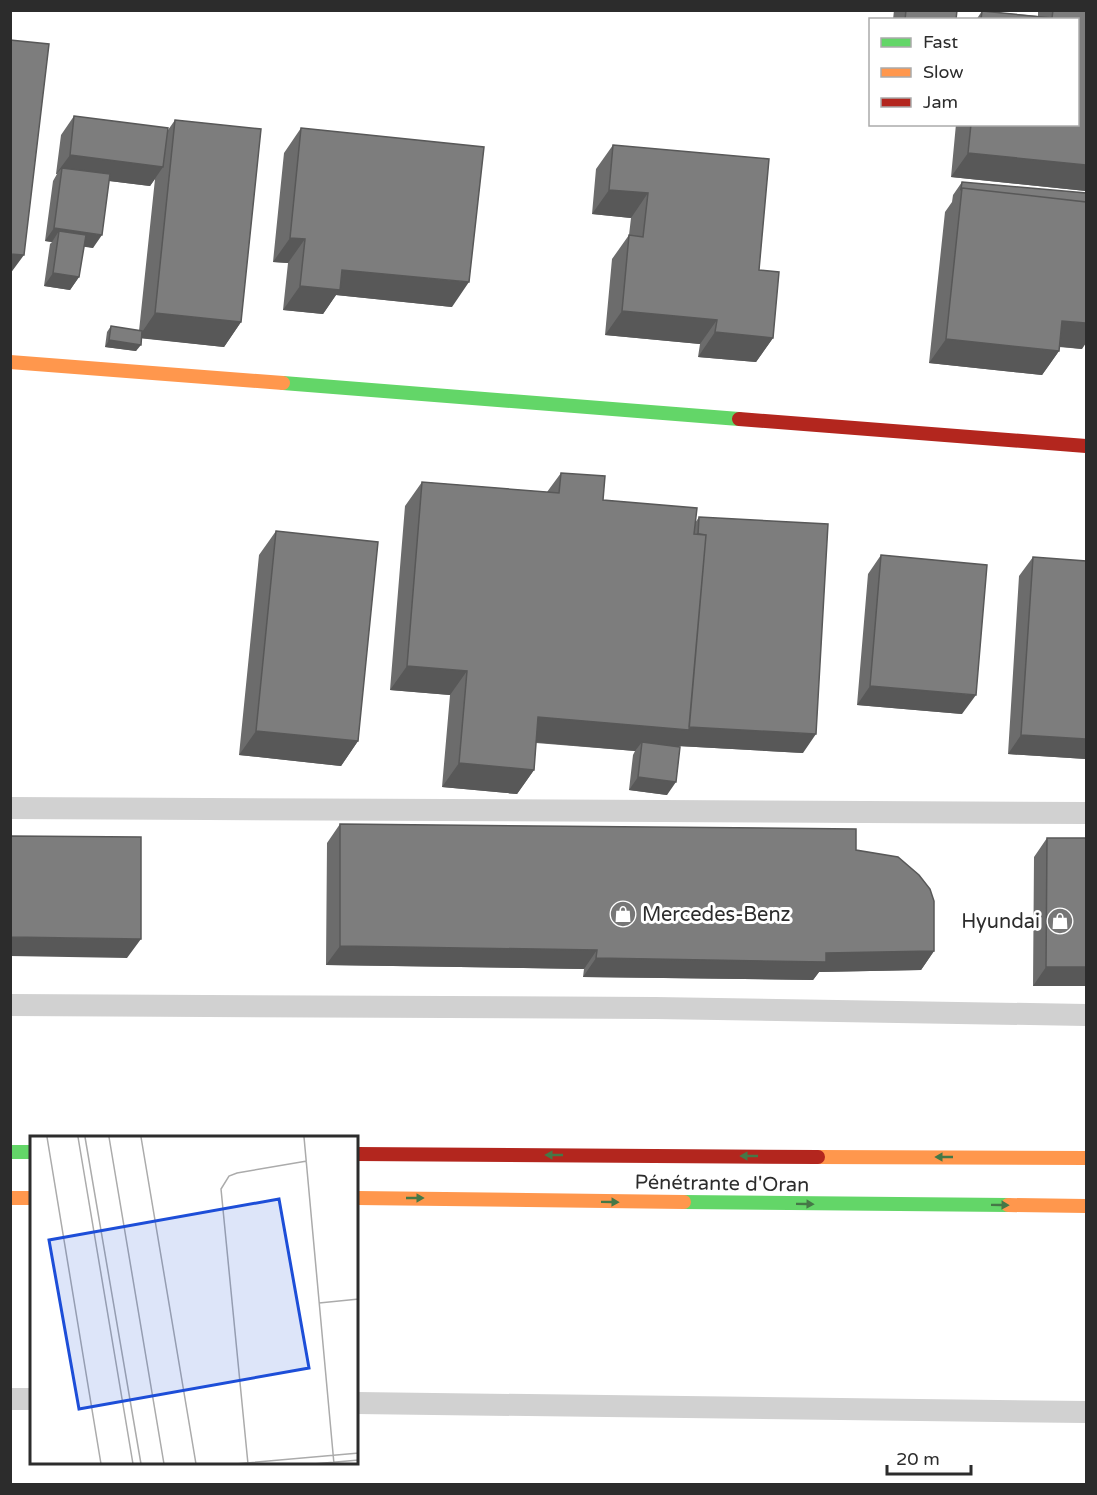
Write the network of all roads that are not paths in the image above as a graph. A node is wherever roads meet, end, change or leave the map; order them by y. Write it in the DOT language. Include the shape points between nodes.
graph roads {
  1 [pos="10,362"];
  2 [pos="1086,446"];
  3 [pos="10,808"];
  4 [pos="1086,813"];
  5 [pos="10,1005"];
  6 [pos="1086,1016"];
  7 [pos="10,1152"];
  8 [pos="30,1152"];
  9 [pos="358,1154"];
  10 [pos="1086,1158"];
  11 [pos="10,1198"];
  12 [pos="30,1198"];
  13 [pos="358,1198"];
  14 [pos="1086,1206"];
  15 [pos="10,1399"];
  16 [pos="30,1399"];
  17 [pos="358,1403"];
  18 [pos="1086,1412"];
  1 -- 2 [label="main road"];
  3 -- 4 [label="street"];
  5 -- 6 [label="street" via="655,1008"];
  7 -- 8 [label="main road"];
  10 -- 9 [label="main road, Pénétrante d'Oran, one-way"];
  11 -- 12 [label="main road"];
  13 -- 14 [label="main road, Pénétrante d'Oran, one-way"];
  15 -- 16 [label="street"];
  17 -- 18 [label="street"];
}
